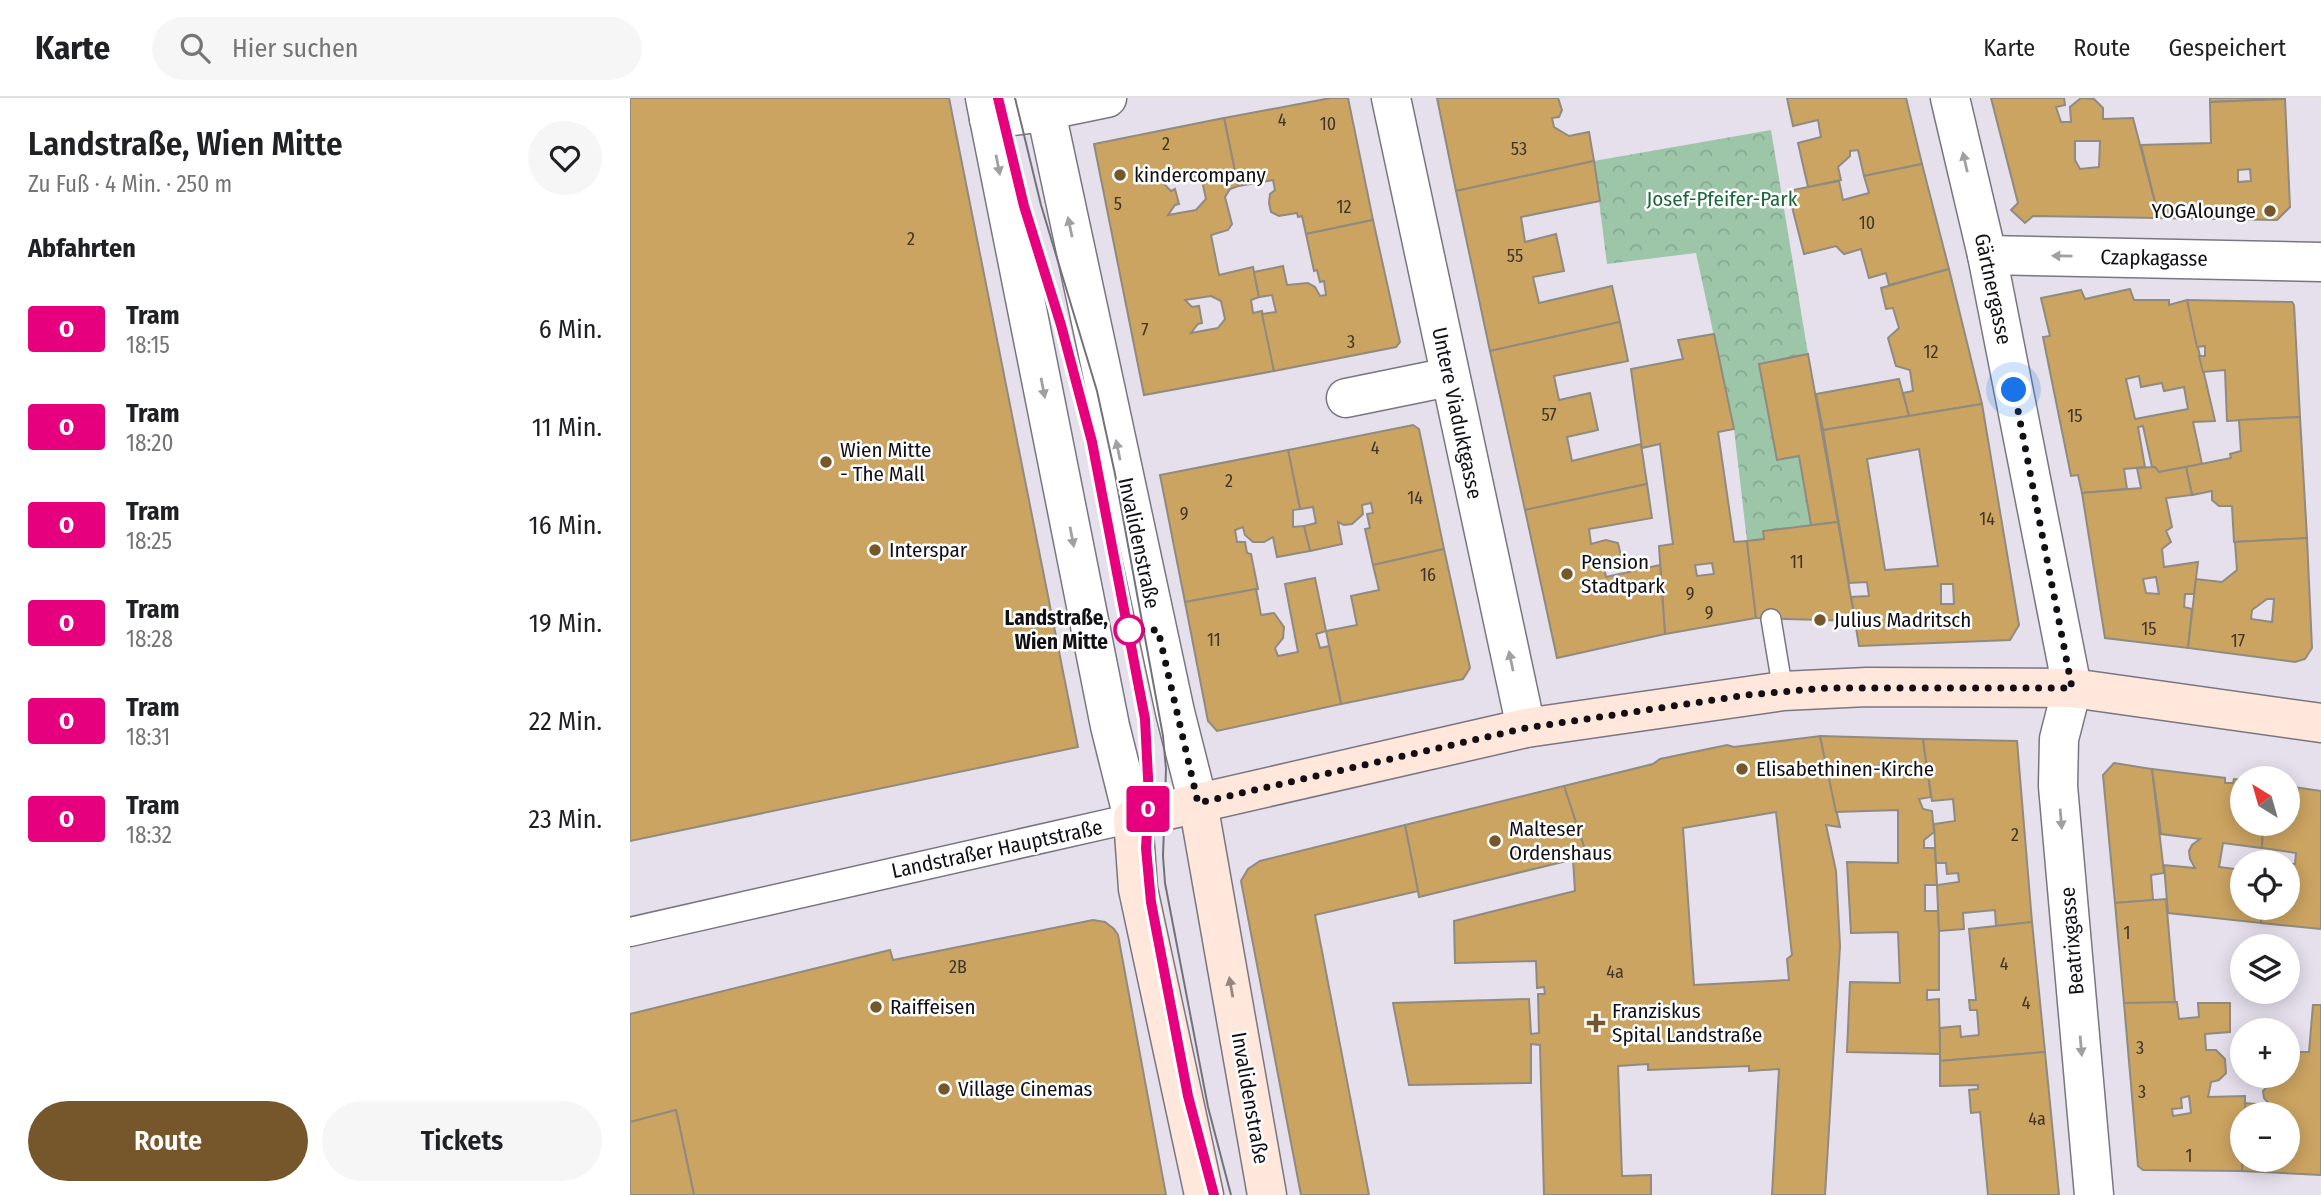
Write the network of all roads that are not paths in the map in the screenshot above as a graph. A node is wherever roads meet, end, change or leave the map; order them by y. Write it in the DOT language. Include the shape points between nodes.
graph roads {
  1 [pos="1107,98"];
  2 [pos="1391,98"];
  3 [pos="1950,98"];
  4 [pos="1044,105"];
  5 [pos="987,109"];
  6 [pos="1987,255"];
  7 [pos="2321,262"];
  8 [pos="1449,376"];
  9 [pos="1346,398"];
  10 [pos="1771,619"];
  11 [pos="2072,688"];
  12 [pos="1783,691"];
  13 [pos="2321,723"];
  14 [pos="1526,728"];
  15 [pos="1198,803"];
  16 [pos="1133,818"];
  17 [pos="630,932"];
  18 [pos="1204,1195"];
  19 [pos="1267,1195"];
  20 [pos="2094,1195"];
  1 -- 4 [label="street"];
  2 -- 8 [label="street, Untere Viaduktgasse"];
  6 -- 3 [label="street, Gärtnergasse, one-way"];
  4 -- 5 [label="street"];
  15 -- 4 [label="street, Invalidenstraße, one-way"];
  5 -- 16 [label="street, one-way" via="1110,726"];
  7 -- 6 [label="street, Czapkagasse, one-way"];
  6 -- 11 [label="street, Gärtnergasse"];
  8 -- 9 [label="street"];
  14 -- 8 [label="street, Untere Viaduktgasse, one-way"];
  10 -- 12 [label="lane"];
  11 -- 12 [label="main road, Landstraßer Hauptstraße"];
  11 -- 13 [label="main road, Landstraßer Hauptstraße"];
  11 -- 20 [label="street, Beatrixgasse, one-way" via="2059,739 2058,786"];
  12 -- 14 [label="main road, Landstraßer Hauptstraße"];
  14 -- 15 [label="main road, Landstraßer Hauptstraße"];
  15 -- 16 [label="main road, Landstraßer Hauptstraße"];
  19 -- 15 [label="main road, Invalidenstraße, one-way"];
  16 -- 17 [label="street, Landstraßer Hauptstraße"];
  16 -- 18 [label="main road" via="1138,889"];
}
